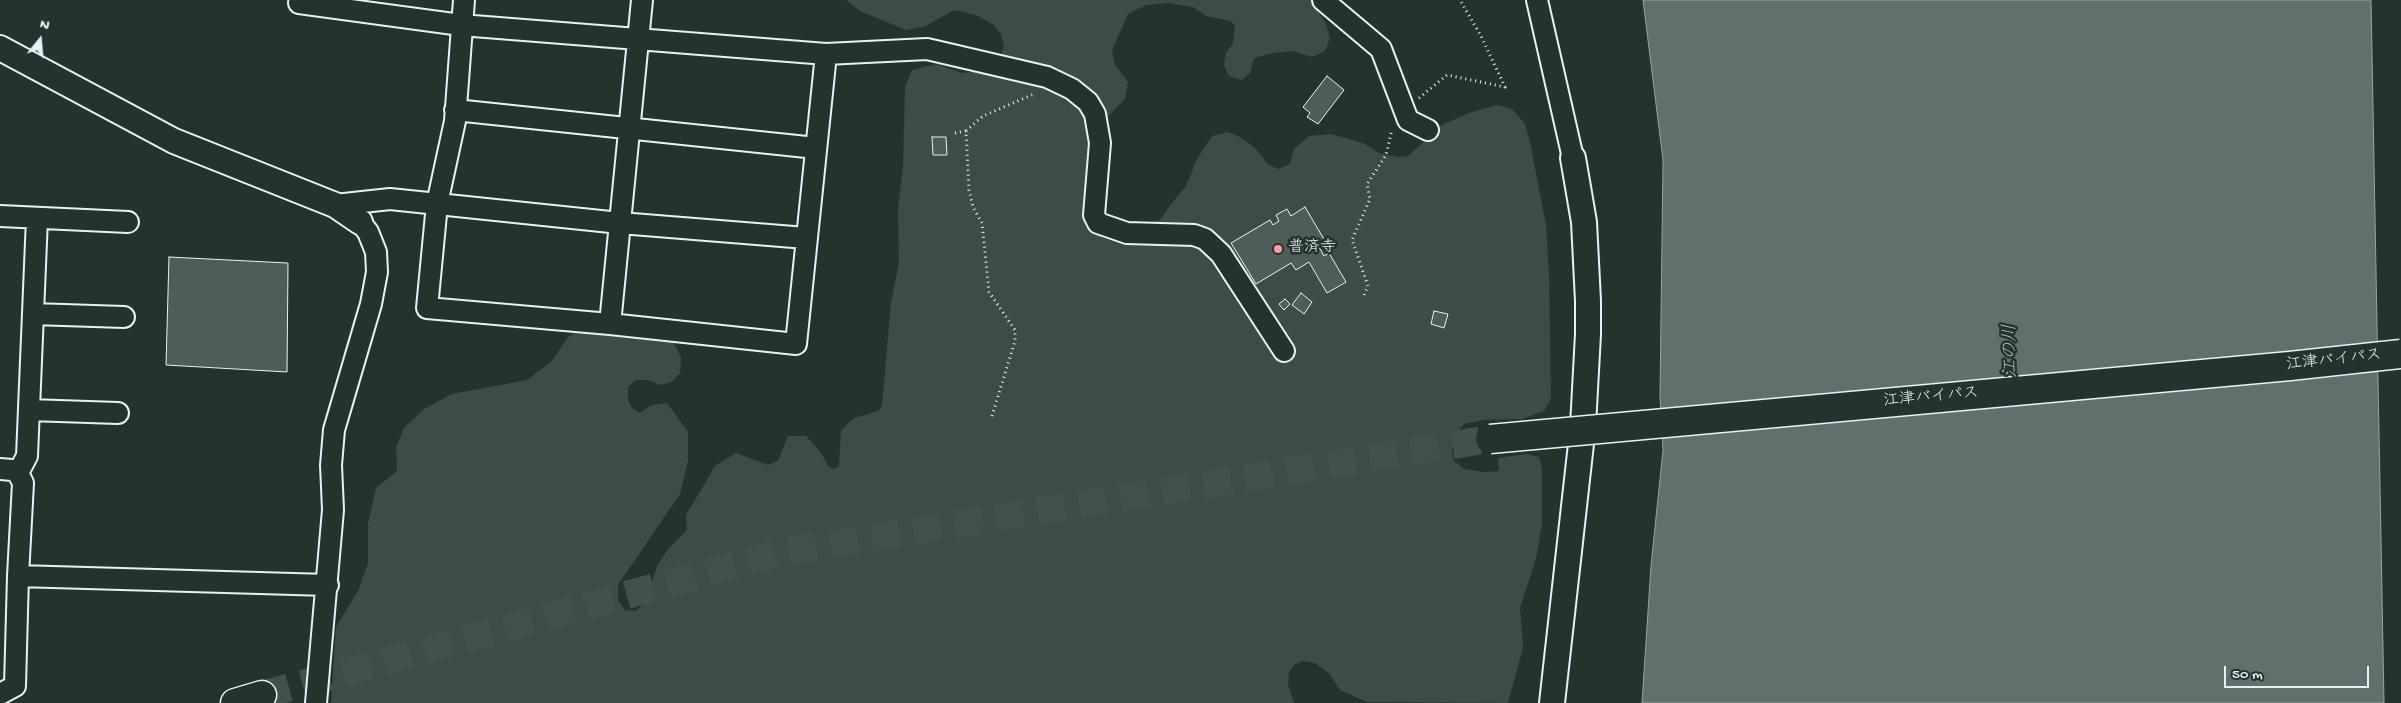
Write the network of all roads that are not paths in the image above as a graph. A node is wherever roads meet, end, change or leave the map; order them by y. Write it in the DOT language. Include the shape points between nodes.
graph roads {
  1 [pos="464,0"];
  2 [pos="642,0"];
  3 [pos="1323,0"];
  4 [pos="1537,0"];
  5 [pos="299,3"];
  6 [pos="461,25"];
  7 [pos="638,39"];
  8 [pos="0,48"];
  9 [pos="826,54"];
  10 [pos="455,110"];
  11 [pos="629,128"];
  12 [pos="1428,130"];
  13 [pos="816,148"];
  14 [pos="1573,158"];
  15 [pos="437,204"];
  16 [pos="335,205"];
  17 [pos="0,216"];
  18 [pos="37,218"];
  19 [pos="128,222"];
  20 [pos="360,222"];
  21 [pos="620,223"];
  22 [pos="806,238"];
  23 [pos="34,314"];
  24 [pos="124,318"];
  25 [pos="610,324"];
  26 [pos="1284,351"];
  27 [pos="2401,353"];
  28 [pos="1960,395"];
  29 [pos="29,410"];
  30 [pos="118,413"];
  31 [pos="1592,425"];
  32 [pos="1490,439"];
  33 [pos="9,471"];
  34 [pos="18,576"];
  35 [pos="328,584"];
  36 [pos="0,694"];
  37 [pos="262,694"];
  38 [pos="235,703"];
  39 [pos="316,703"];
  40 [pos="1552,703"];
  1 -- 6 [label="street"];
  2 -- 7 [label="street"];
  3 -- 12 [label="street" via="1381,49 1406,115"];
  4 -- 14 [label="street"];
  5 -- 6 [label="street"];
  6 -- 7 [label="street"];
  6 -- 10 [label="street"];
  7 -- 9 [label="street"];
  7 -- 11 [label="street"];
  8 -- 16 [label="street" via="174,141"];
  9 -- 13 [label="street"];
  9 -- 26 [label="street" via="927,49 1046,77 1072,89 1084,98 1095,114 1100,143 1094,214 1098,223 1127,233 1194,235 1205,239 1221,254"];
  10 -- 11 [label="street"];
  10 -- 15 [label="street"];
  11 -- 13 [label="street"];
  11 -- 21 [label="street"];
  13 -- 22 [label="street"];
  14 -- 31 [label="street" via="1584,222"];
  15 -- 16 [label="street" via="390,199"];
  15 -- 21 [label="street"];
  15 -- 25 [label="street" via="426,308"];
  16 -- 20 [label="street"];
  17 -- 18 [label="street"];
  18 -- 19 [label="street"];
  18 -- 23 [label="street"];
  20 -- 35 [label="street" via="376,252 377,272 371,304 334,430"];
  21 -- 22 [label="street"];
  21 -- 25 [label="street"];
  22 -- 25 [label="street" via="796,344"];
  23 -- 24 [label="street"];
  23 -- 29 [label="street"];
  27 -- 28 [label="highway, 江津バイパス, bridge"];
  28 -- 31 [label="street, bridge"];
  28 -- 32 [label="highway, 江津バイパス, bridge"];
  29 -- 30 [label="street"];
  29 -- 33 [label="street" via="27,456"];
  31 -- 40 [label="street"];
  33 -- 34 [label="street" via="23,483"];
  34 -- 35 [label="street"];
  34 -- 36 [label="street" via="15,686"];
  35 -- 39 [label="street"];
  37 -- 38 [label="highway"];
}
